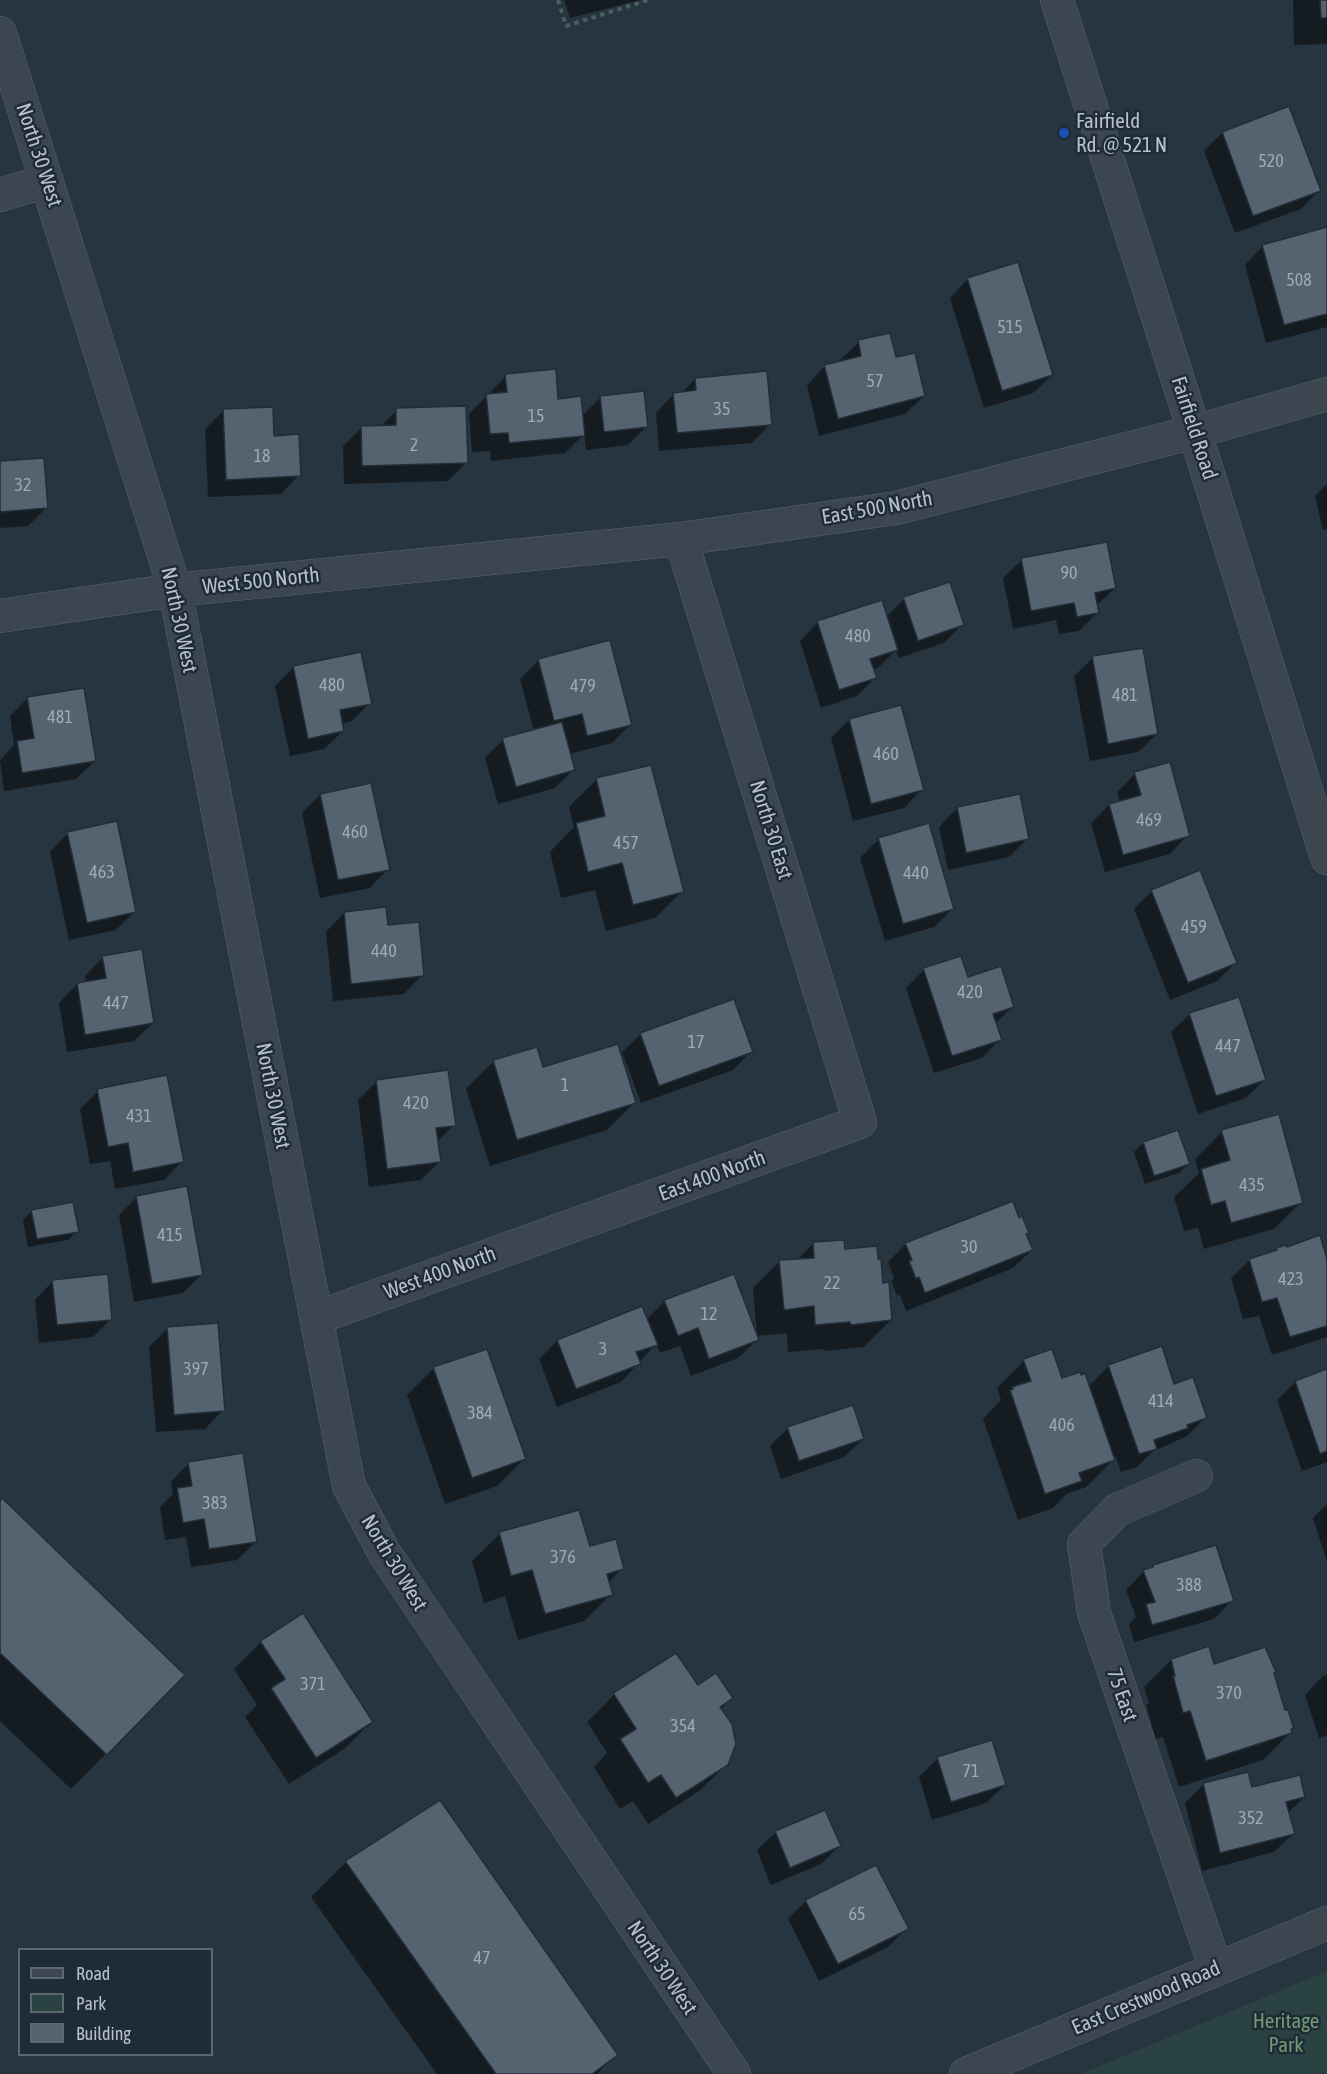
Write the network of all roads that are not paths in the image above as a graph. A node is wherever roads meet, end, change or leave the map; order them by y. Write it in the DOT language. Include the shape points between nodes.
graph roads {
  1 [pos="1057,0"];
  2 [pos="0,33"];
  3 [pos="47,181"];
  4 [pos="0,195"];
  5 [pos="1327,394"];
  6 [pos="1194,432"];
  7 [pos="681,539"];
  8 [pos="416,566"];
  9 [pos="175,590"];
  10 [pos="0,616"];
  11 [pos="1327,858"];
  12 [pos="860,1122"];
  13 [pos="563,1229"];
  14 [pos="316,1318"];
  15 [pos="1196,1476"];
  16 [pos="1327,1923"];
  17 [pos="1216,1969"];
  18 [pos="734,2074"];
  19 [pos="966,2074"];
  1 -- 6 [label="street, Fairfield Road"];
  2 -- 3 [label="street, North 30 West"];
  3 -- 4 [label="street"];
  3 -- 9 [label="street, North 30 West"];
  5 -- 6 [label="street, East 500 North"];
  6 -- 7 [label="street, East 500 North" via="896,508"];
  6 -- 11 [label="street, Fairfield Road"];
  7 -- 8 [label="street, East 500 North"];
  7 -- 12 [label="street, North 30 East"];
  8 -- 9 [label="street, West 500 North"];
  9 -- 10 [label="street, West 500 North"];
  9 -- 14 [label="street, North 30 West"];
  12 -- 13 [label="street, East 400 North"];
  13 -- 14 [label="street, West 400 North"];
  14 -- 18 [label="street, North 30 West" via="349,1486 384,1554"];
  15 -- 17 [label="street, 75 East" via="1117,1510 1084,1544 1094,1614"];
  16 -- 17 [label="street, East Crestwood Road"];
  17 -- 19 [label="street, East Crestwood Road"];
}
